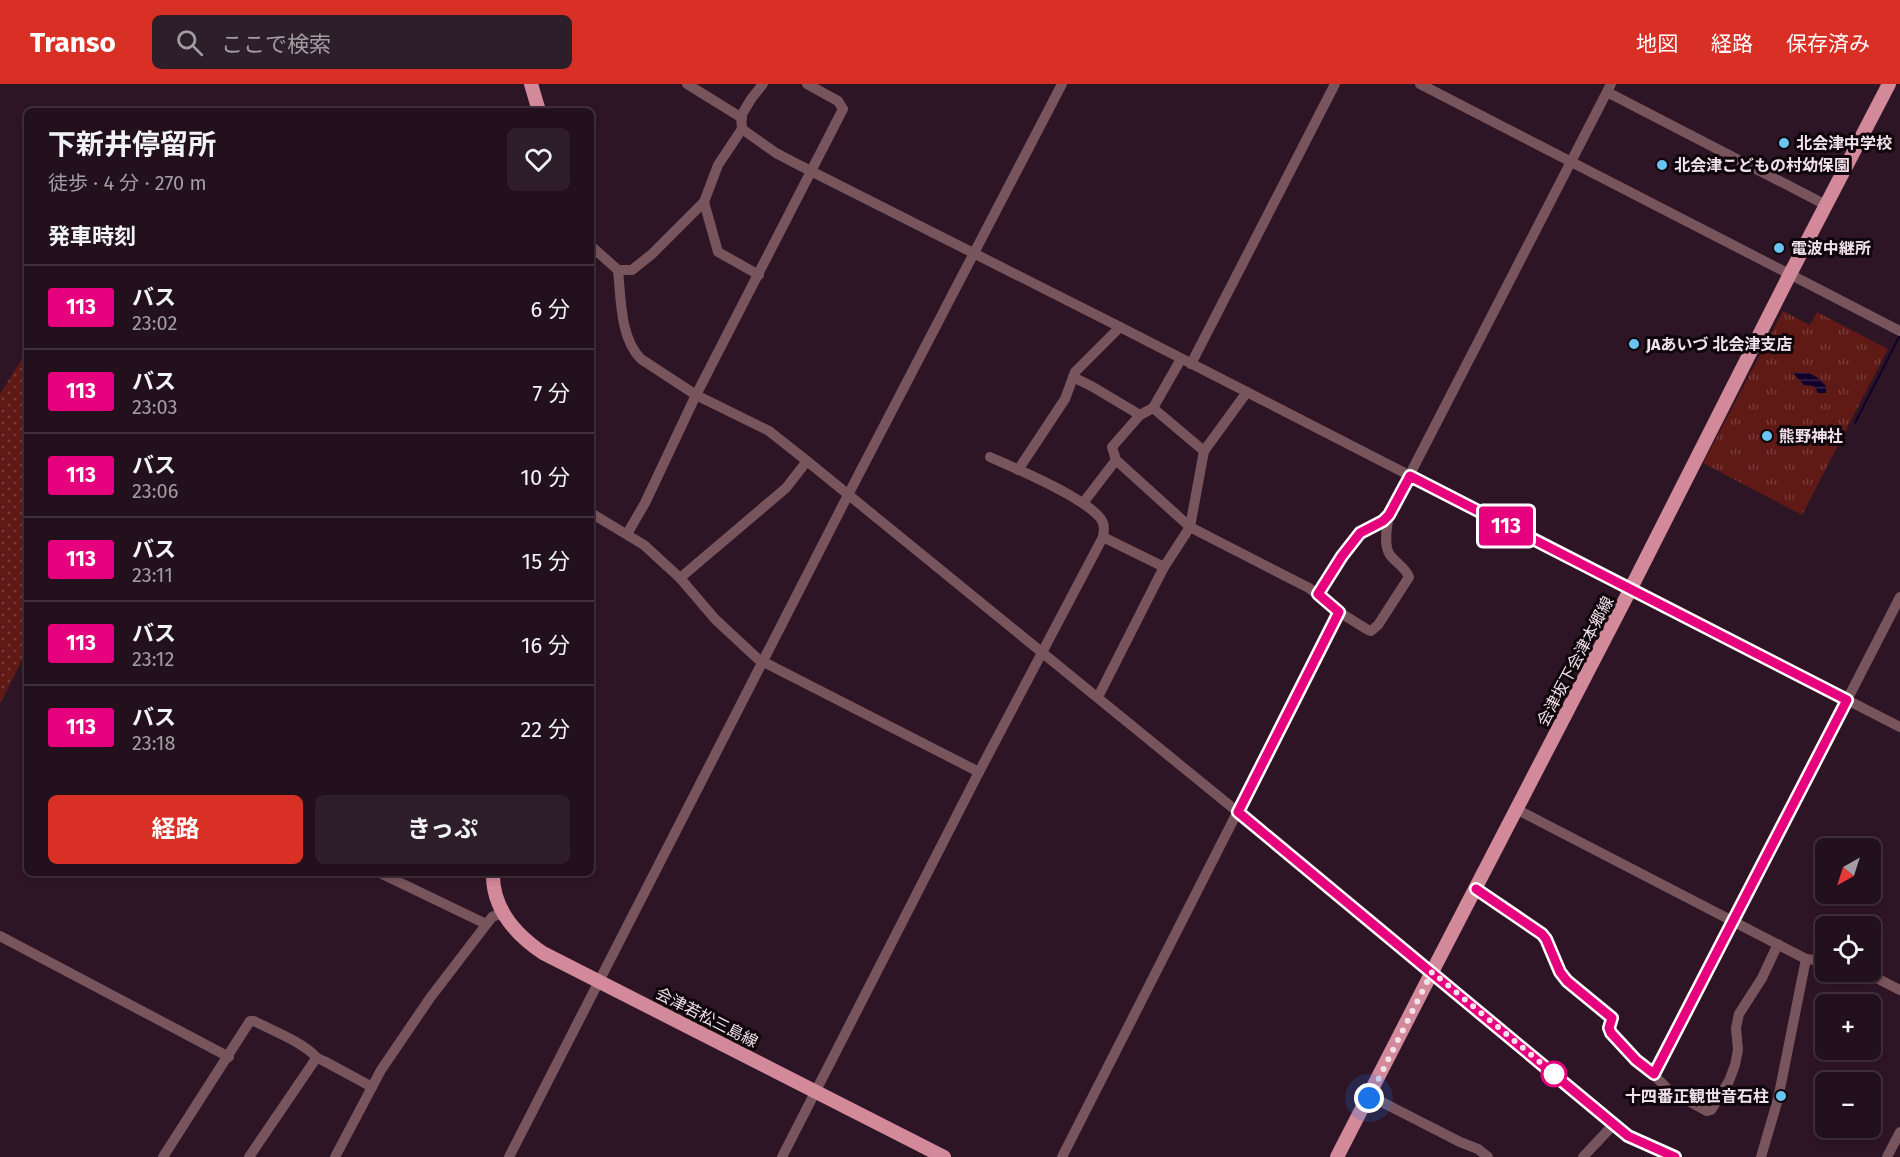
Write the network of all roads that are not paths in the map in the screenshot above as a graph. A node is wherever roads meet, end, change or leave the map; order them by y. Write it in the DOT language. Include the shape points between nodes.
graph roads {
  1 [pos="531,84"];
  2 [pos="687,84"];
  3 [pos="763,84"];
  4 [pos="807,84"];
  5 [pos="1062,84"];
  6 [pos="1335,84"];
  7 [pos="1420,84"];
  8 [pos="1889,84"];
  9 [pos="1609,88"];
  10 [pos="538,108"];
  11 [pos="742,124"];
  12 [pos="1571,161"];
  13 [pos="812,171"];
  14 [pos="704,202"];
  15 [pos="1826,205"];
  16 [pos="594,249"];
  17 [pos="974,252"];
  18 [pos="618,270"];
  19 [pos="1790,274"];
  20 [pos="759,275"];
  21 [pos="1120,327"];
  22 [pos="1900,330"];
  23 [pos="1186,361"];
  24 [pos="1073,377"];
  25 [pos="1247,392"];
  26 [pos="696,395"];
  27 [pos="1153,408"];
  28 [pos="1140,415"];
  29 [pos="1204,451"];
  30 [pos="990,457"];
  31 [pos="1116,460"];
  32 [pos="807,461"];
  33 [pos="1018,470"];
  34 [pos="1410,476"];
  35 [pos="848,495"];
  36 [pos="1083,503"];
  37 [pos="594,515"];
  38 [pos="1389,515"];
  39 [pos="1190,527"];
  40 [pos="627,534"];
  41 [pos="1103,537"];
  42 [pos="1164,567"];
  43 [pos="680,578"];
  44 [pos="1630,590"];
  45 [pos="1318,594"];
  46 [pos="1900,597"];
  47 [pos="1339,612"];
  48 [pos="1043,653"];
  49 [pos="764,662"];
  50 [pos="1098,697"];
  51 [pos="1847,700"];
  52 [pos="1900,727"];
  53 [pos="979,772"];
  54 [pos="1516,809"];
  55 [pos="1238,812"];
  56 [pos="386,876"];
  57 [pos="493,876"];
  58 [pos="1476,889"];
  59 [pos="502,913"];
  60 [pos="1733,922"];
  61 [pos="486,924"];
  62 [pos="0,936"];
  63 [pos="1778,944"];
  64 [pos="1806,959"];
  65 [pos="1815,960"];
  66 [pos="1432,972"];
  67 [pos="599,980"];
  68 [pos="1881,980"];
  69 [pos="1900,990"];
  70 [pos="229,1057"];
  71 [pos="317,1058"];
  72 [pos="1654,1074"];
  73 [pos="372,1087"];
  74 [pos="815,1091"];
  75 [pos="1370,1096"];
  76 [pos="1614,1124"];
  77 [pos="1900,1132"];
  78 [pos="1660,1154"];
  79 [pos="163,1157"];
  80 [pos="249,1157"];
  81 [pos="335,1157"];
  82 [pos="509,1157"];
  83 [pos="782,1157"];
  84 [pos="944,1157"];
  85 [pos="1062,1157"];
  86 [pos="1337,1157"];
  87 [pos="1488,1157"];
  88 [pos="1583,1157"];
  89 [pos="1675,1157"];
  90 [pos="1761,1157"];
  91 [pos="1887,1157"];
  1 -- 10 [label="main road"];
  2 -- 11 [label="street"];
  3 -- 11 [label="street" via="751,99"];
  4 -- 13 [label="street" via="838,101 843,109"];
  5 -- 17 [label="street"];
  6 -- 23 [label="street"];
  7 -- 12 [label="street"];
  8 -- 15 [label="main road, 会津坂下会津本郷線"];
  9 -- 12 [label="street"];
  9 -- 15 [label="street"];
  11 -- 13 [label="street" via="776,153"];
  11 -- 14 [label="street" via="718,165"];
  12 -- 19 [label="street"];
  12 -- 34 [label="street"];
  13 -- 17 [label="street"];
  13 -- 20 [label="street"];
  14 -- 18 [label="street" via="633,270"];
  14 -- 20 [label="street" via="718,252"];
  15 -- 19 [label="main road, 会津坂下会津本郷線"];
  16 -- 18 [label="street"];
  17 -- 21 [label="street"];
  17 -- 35 [label="street"];
  18 -- 26 [label="street" via="624,319 634,352"];
  19 -- 22 [label="street"];
  19 -- 44 [label="main road, 会津坂下会津本郷線"];
  20 -- 26 [label="street"];
  21 -- 23 [label="street"];
  21 -- 24 [label="street"];
  23 -- 25 [label="street"];
  23 -- 27 [label="street"];
  24 -- 28 [label="street"];
  24 -- 33 [label="street" via="1065,399"];
  25 -- 29 [label="street"];
  25 -- 34 [label="street"];
  26 -- 32 [label="street" via="769,431"];
  26 -- 40 [label="street"];
  27 -- 28 [label="street"];
  27 -- 29 [label="street"];
  28 -- 31 [label="street" via="1112,447"];
  29 -- 39 [label="street"];
  30 -- 33 [label="street"];
  31 -- 36 [label="street"];
  31 -- 39 [label="street"];
  32 -- 35 [label="street"];
  32 -- 43 [label="street" via="786,488"];
  33 -- 36 [label="street"];
  34 -- 38 [label="street"];
  34 -- 44 [label="street"];
  35 -- 48 [label="street"];
  35 -- 49 [label="street"];
  36 -- 41 [label="street" via="1102,520"];
  37 -- 40 [label="street"];
  38 -- 45 [label="street" via="1360,533"];
  38 -- 47 [label="street" via="1387,549 1409,578 1371,631"];
  39 -- 42 [label="street"];
  39 -- 45 [label="street"];
  40 -- 43 [label="street"];
  41 -- 42 [label="street"];
  41 -- 48 [label="street"];
  42 -- 50 [label="street"];
  43 -- 49 [label="street" via="715,619"];
  44 -- 51 [label="street"];
  44 -- 54 [label="main road, 会津坂下会津本郷線"];
  45 -- 47 [label="street"];
  46 -- 51 [label="street"];
  47 -- 55 [label="street"];
  48 -- 50 [label="street"];
  48 -- 53 [label="street"];
  49 -- 53 [label="street"];
  49 -- 67 [label="street"];
  50 -- 55 [label="street"];
  51 -- 52 [label="street"];
  51 -- 60 [label="street"];
  53 -- 74 [label="street"];
  54 -- 58 [label="main road, 会津坂下会津本郷線"];
  54 -- 60 [label="street"];
  55 -- 66 [label="street"];
  55 -- 85 [label="street"];
  56 -- 61 [label="street"];
  57 -- 59 [label="main road, 会津若松三島線"];
  58 -- 66 [label="main road, 会津坂下会津本郷線"];
  58 -- 72 [label="street" via="1542,934 1567,981 1612,1018 1611,1033"];
  59 -- 61 [label="street"];
  59 -- 67 [label="main road, 会津若松三島線" via="531,945"];
  60 -- 63 [label="street"];
  60 -- 72 [label="street"];
  61 -- 73 [label="street" via="430,998"];
  62 -- 70 [label="street"];
  63 -- 64 [label="street"];
  63 -- 72 [label="street" via="1739,1014 1735,1065 1711,1110 1670,1091"];
  64 -- 65 [label="street"];
  64 -- 90 [label="street" via="1778,1099"];
  66 -- 75 [label="main road, 会津坂下会津本郷線"];
  66 -- 76 [label="street"];
  67 -- 74 [label="main road, 会津若松三島線"];
  67 -- 82 [label="street"];
  68 -- 69 [label="street"];
  70 -- 71 [label="street" via="254,1021"];
  70 -- 79 [label="street"];
  71 -- 73 [label="street"];
  71 -- 80 [label="street"];
  73 -- 81 [label="street"];
  74 -- 83 [label="street"];
  74 -- 84 [label="main road, 会津若松三島線"];
  75 -- 86 [label="main road, 会津坂下会津本郷線"];
  75 -- 87 [label="street"];
  76 -- 78 [label="street"];
  76 -- 88 [label="street"];
  77 -- 91 [label="street"];
  78 -- 89 [label="street"];
}
